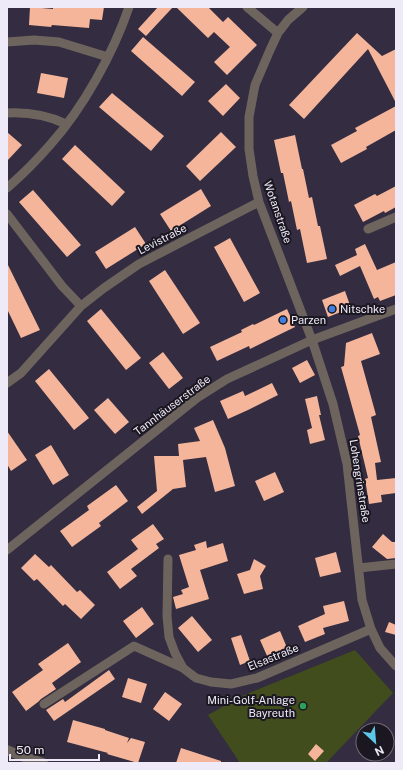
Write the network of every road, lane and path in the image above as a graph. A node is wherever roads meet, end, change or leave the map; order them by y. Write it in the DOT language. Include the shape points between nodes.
graph roads {
  1 [pos="129,7"];
  2 [pos="247,7"];
  3 [pos="304,7"];
  4 [pos="278,33"];
  5 [pos="7,42"];
  6 [pos="108,57"];
  7 [pos="7,113"];
  8 [pos="66,124"];
  9 [pos="7,188"];
  10 [pos="259,202"];
  11 [pos="7,214"];
  12 [pos="396,217"];
  13 [pos="368,229"];
  14 [pos="82,306"];
  15 [pos="396,309"];
  16 [pos="312,340"];
  17 [pos="7,383"];
  18 [pos="7,550"];
  19 [pos="168,559"];
  20 [pos="396,564"];
  21 [pos="359,568"];
  22 [pos="371,629"];
  23 [pos="396,666"];
  24 [pos="183,668"];
  25 [pos="44,704"];
  26 [pos="7,750"];
  27 [pos="43,763"];
  1 -- 6 [label="street"];
  2 -- 4 [label="street"];
  3 -- 4 [label="street, Wotanstraße" via="288,20"];
  4 -- 10 [label="street, Wotanstraße" via="255,85 249,117 249,149"];
  5 -- 6 [label="street" via="59,42"];
  6 -- 8 [label="street"];
  7 -- 8 [label="street" via="39,115"];
  8 -- 9 [label="street" via="47,148"];
  10 -- 14 [label="street, Levistraße" via="139,264"];
  10 -- 16 [label="street, Wotanstraße"];
  11 -- 14 [label="street" via="62,286"];
  12 -- 13 [label="street"];
  14 -- 17 [label="street, Levistraße" via="21,373"];
  15 -- 16 [label="street, Tannhäuserstraße"];
  16 -- 18 [label="street, Tannhäuserstraße" via="228,379 197,398"];
  16 -- 21 [label="street, Lohengrinstraße" via="333,404 347,464"];
  19 -- 24 [label="street, Elsastraße" via="169,637"];
  20 -- 21 [label="street"];
  21 -- 22 [label="street, Lohengrinstraße" via="362,600"];
  22 -- 23 [label="street, Lohengrinstraße" via="380,648"];
  22 -- 24 [label="street, Elsastraße" via="257,678 231,684 196,678"];
  24 -- 25 [label="street, Elsastraße" via="134,646"];
  26 -- 27 [label="street"];
}
